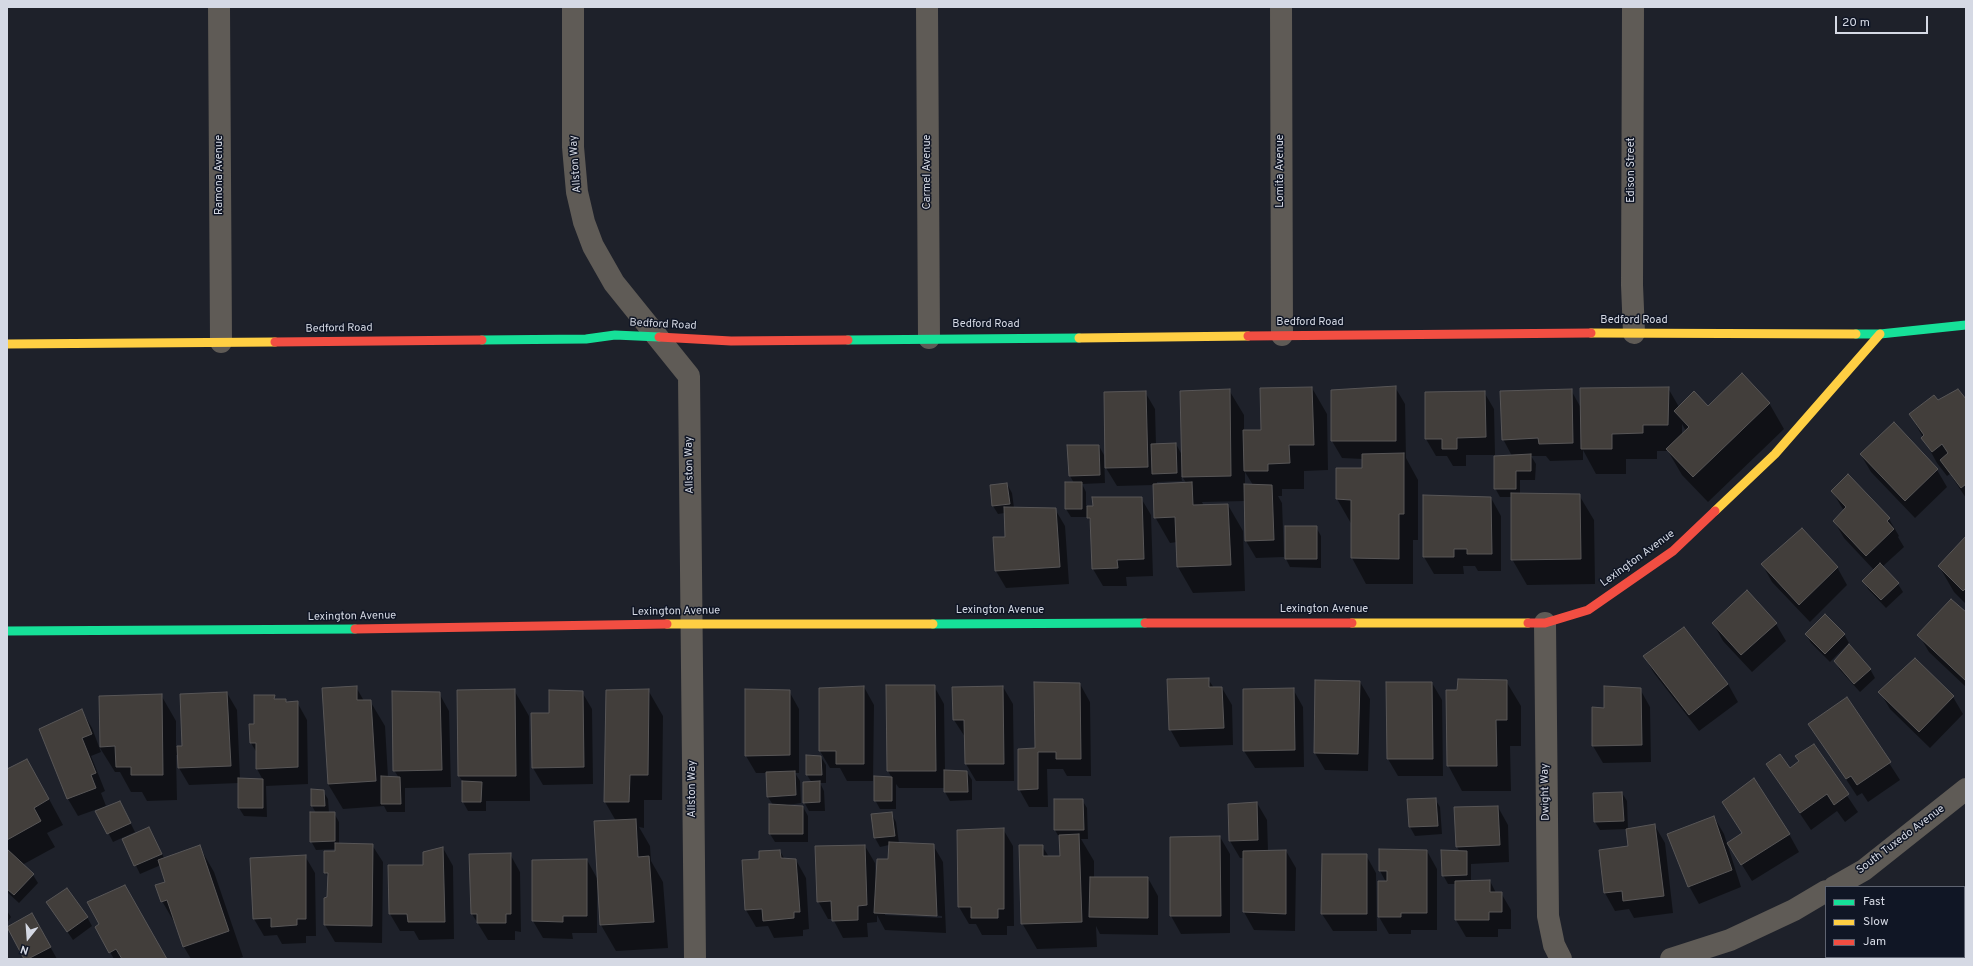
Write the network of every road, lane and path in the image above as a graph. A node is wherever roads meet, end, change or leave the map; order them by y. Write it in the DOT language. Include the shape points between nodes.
graph roads {
  1 [pos="219,7"];
  2 [pos="573,7"];
  3 [pos="928,7"];
  4 [pos="1281,7"];
  5 [pos="1632,7"];
  6 [pos="1966,325"];
  7 [pos="1634,333"];
  8 [pos="1880,334"];
  9 [pos="1282,335"];
  10 [pos="658,336"];
  11 [pos="929,338"];
  12 [pos="222,342"];
  13 [pos="7,344"];
  14 [pos="1545,623"];
  15 [pos="692,624"];
  16 [pos="10,634"];
  17 [pos="1966,789"];
  18 [pos="1836,886"];
  19 [pos="1825,892"];
  20 [pos="695,959"];
  21 [pos="1561,959"];
  22 [pos="1671,959"];
  1 -- 12 [label="street, Ramona Avenue"];
  2 -- 10 [label="street, Allston Way" via="573,147 577,192 584,222 593,246 614,283"];
  3 -- 11 [label="street, Carmel Avenue"];
  4 -- 9 [label="street, Lomita Avenue"];
  5 -- 7 [label="street, Edison Street"];
  6 -- 8 [label="street, Bedford Road"];
  7 -- 8 [label="street, Bedford Road"];
  7 -- 9 [label="street, Bedford Road"];
  8 -- 14 [label="street, Lexington Avenue" via="1775,454 1673,551 1588,610"];
  9 -- 11 [label="street, Bedford Road"];
  10 -- 11 [label="street, Bedford Road" via="731,341"];
  10 -- 12 [label="street, Bedford Road" via="615,335 586,339"];
  10 -- 15 [label="street, Allston Way" via="689,376"];
  12 -- 13 [label="street, Bedford Road"];
  14 -- 15 [label="street, Lexington Avenue"];
  14 -- 21 [label="street, Dwight Way" via="1548,916 1554,945"];
  15 -- 16 [label="street, Lexington Avenue"];
  15 -- 20 [label="street, Allston Way"];
  17 -- 18 [label="street, South Tuxedo Avenue" via="1864,870"];
  19 -- 22 [label="street" via="1794,910 1730,940"];
}
